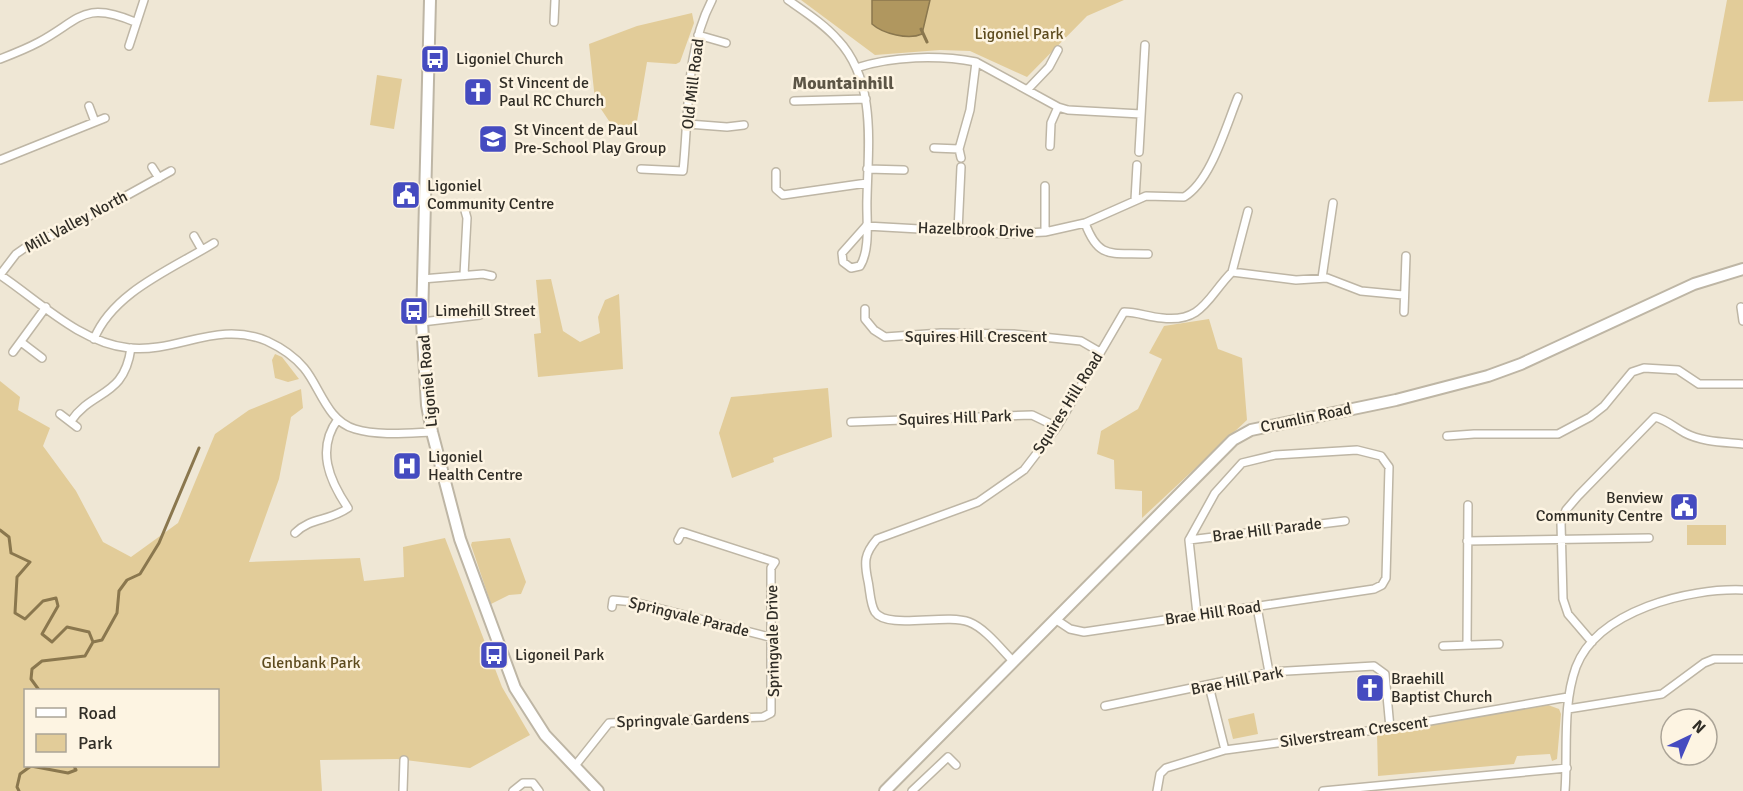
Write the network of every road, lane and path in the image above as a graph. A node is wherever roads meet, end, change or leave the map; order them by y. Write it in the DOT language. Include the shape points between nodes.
graph roads {
  1 [pos="144,0"];
  2 [pos="430,0"];
  3 [pos="555,0"];
  4 [pos="712,0"];
  5 [pos="788,0"];
  6 [pos="135,22"];
  7 [pos="554,22"];
  8 [pos="698,35"];
  9 [pos="726,43"];
  10 [pos="1145,45"];
  11 [pos="129,46"];
  12 [pos="1058,50"];
  13 [pos="0,59"];
  14 [pos="976,62"];
  15 [pos="856,68"];
  16 [pos="1028,88"];
  17 [pos="1238,97"];
  18 [pos="866,99"];
  19 [pos="794,101"];
  20 [pos="89,106"];
  21 [pos="1058,106"];
  22 [pos="1141,114"];
  23 [pos="105,118"];
  24 [pos="95,122"];
  25 [pos="688,124"];
  26 [pos="744,125"];
  27 [pos="1050,146"];
  28 [pos="934,148"];
  29 [pos="959,149"];
  30 [pos="1139,152"];
  31 [pos="961,158"];
  32 [pos="0,160"];
  33 [pos="1137,165"];
  34 [pos="152,167"];
  35 [pos="961,167"];
  36 [pos="867,169"];
  37 [pos="641,170"];
  38 [pos="904,170"];
  39 [pos="171,171"];
  40 [pos="776,172"];
  41 [pos="159,178"];
  42 [pos="867,183"];
  43 [pos="1045,186"];
  44 [pos="1135,200"];
  45 [pos="1333,203"];
  46 [pos="464,207"];
  47 [pos="1248,211"];
  48 [pos="1085,223"];
  49 [pos="866,226"];
  50 [pos="958,231"];
  51 [pos="1045,232"];
  52 [pos="194,236"];
  53 [pos="214,243"];
  54 [pos="202,250"];
  55 [pos="1148,254"];
  56 [pos="1406,256"];
  57 [pos="1743,269"];
  58 [pos="1232,272"];
  59 [pos="0,275"];
  60 [pos="464,275"];
  61 [pos="492,276"];
  62 [pos="1322,278"];
  63 [pos="422,279"];
  64 [pos="1403,295"];
  65 [pos="46,307"];
  66 [pos="1741,307"];
  67 [pos="865,309"];
  68 [pos="1404,312"];
  69 [pos="480,315"];
  70 [pos="1743,321"];
  71 [pos="422,322"];
  72 [pos="94,339"];
  73 [pos="21,342"];
  74 [pos="131,348"];
  75 [pos="14,352"];
  76 [pos="1100,352"];
  77 [pos="42,358"];
  78 [pos="1743,384"];
  79 [pos="60,414"];
  80 [pos="338,418"];
  81 [pos="71,421"];
  82 [pos="851,422"];
  83 [pos="77,427"];
  84 [pos="1057,427"];
  85 [pos="432,432"];
  86 [pos="1448,436"];
  87 [pos="1743,444"];
  88 [pos="1468,505"];
  89 [pos="1345,521"];
  90 [pos="295,533"];
  91 [pos="1561,538"];
  92 [pos="1649,538"];
  93 [pos="678,540"];
  94 [pos="1189,540"];
  95 [pos="1467,541"];
  96 [pos="1743,590"];
  97 [pos="612,607"];
  98 [pos="1257,607"];
  99 [pos="1197,614"];
  100 [pos="1055,619"];
  101 [pos="773,638"];
  102 [pos="1592,642"];
  103 [pos="1499,644"];
  104 [pos="1467,645"];
  105 [pos="1443,646"];
  106 [pos="1743,659"];
  107 [pos="1013,661"];
  108 [pos="1269,672"];
  109 [pos="1209,686"];
  110 [pos="1568,697"];
  111 [pos="1105,706"];
  112 [pos="1568,708"];
  113 [pos="773,709"];
  114 [pos="1390,728"];
  115 [pos="1225,750"];
  116 [pos="404,760"];
  117 [pos="956,765"];
  118 [pos="574,767"];
  119 [pos="1567,768"];
  120 [pos="1380,789"];
  121 [pos="403,791"];
  122 [pos="513,791"];
  123 [pos="539,791"];
  124 [pos="598,791"];
  125 [pos="885,791"];
  126 [pos="912,791"];
  127 [pos="1157,791"];
  128 [pos="1323,791"];
  129 [pos="1565,791"];
  1 -- 6 [label="street"];
  2 -- 63 [label="main road, Ligoniel Road"];
  3 -- 7 [label="street"];
  4 -- 8 [label="street, Old Mill Road"];
  5 -- 15 [label="street" via="832,33"];
  6 -- 11 [label="street"];
  6 -- 13 [label="street" via="90,10 40,42"];
  8 -- 9 [label="street"];
  8 -- 25 [label="street, Old Mill Road"];
  10 -- 22 [label="street"];
  12 -- 16 [label="street" via="1049,67"];
  14 -- 15 [label="street" via="886,61"];
  14 -- 16 [label="street"];
  14 -- 29 [label="street" via="970,110"];
  15 -- 18 [label="street"];
  16 -- 21 [label="street"];
  17 -- 44 [label="street, Hazelbrook Drive" via="1212,161 1190,193 1178,198 1146,196"];
  18 -- 19 [label="street"];
  18 -- 36 [label="street"];
  20 -- 24 [label="street"];
  21 -- 22 [label="street" via="1068,110"];
  21 -- 27 [label="street" via="1051,123"];
  22 -- 30 [label="street"];
  23 -- 24 [label="street"];
  24 -- 32 [label="street"];
  25 -- 26 [label="street"];
  25 -- 37 [label="street, Old Mill Road" via="683,171"];
  28 -- 29 [label="street"];
  29 -- 31 [label="street"];
  33 -- 44 [label="street"];
  34 -- 41 [label="street"];
  35 -- 50 [label="street"];
  36 -- 38 [label="street"];
  36 -- 42 [label="street"];
  39 -- 41 [label="street, Mill Valley North"];
  40 -- 42 [label="street" via="776,189 783,195"];
  41 -- 59 [label="street, Mill Valley North" via="26,247"];
  42 -- 49 [label="street"];
  43 -- 51 [label="street"];
  44 -- 48 [label="street, Hazelbrook Drive"];
  45 -- 62 [label="street"];
  46 -- 60 [label="street"];
  47 -- 58 [label="street"];
  48 -- 51 [label="street, Hazelbrook Drive"];
  48 -- 55 [label="street" via="1093,244 1103,251"];
  49 -- 49 [label="street" via="863,261 851,268 843,262 842,253"];
  49 -- 50 [label="street, Hazelbrook Drive"];
  50 -- 51 [label="street, Hazelbrook Drive"];
  52 -- 54 [label="street"];
  53 -- 54 [label="street"];
  54 -- 72 [label="street" via="120,300 104,317"];
  56 -- 64 [label="street"];
  57 -- 100 [label="main road, Crumlin Road" via="1694,284 1488,376 1251,430 1233,440"];
  58 -- 62 [label="street" via="1296,280"];
  58 -- 76 [label="street, Squires Hill Road" via="1209,302 1192,315 1165,319 1124,312"];
  59 -- 65 [label="street"];
  60 -- 61 [label="street"];
  60 -- 63 [label="street"];
  62 -- 64 [label="street" via="1380,295"];
  63 -- 71 [label="main road, Ligoniel Road"];
  64 -- 68 [label="street"];
  65 -- 72 [label="street"];
  65 -- 73 [label="street"];
  66 -- 70 [label="street"];
  67 -- 76 [label="street, Squires Hill Crescent" via="865,319 885,337 1014,334 1081,341"];
  69 -- 71 [label="street"];
  71 -- 85 [label="main road, Ligoniel Road"];
  72 -- 74 [label="street"];
  73 -- 75 [label="street"];
  73 -- 77 [label="street"];
  74 -- 80 [label="street" via="216,334 253,336 287,352 303,367"];
  74 -- 81 [label="street" via="118,383"];
  76 -- 84 [label="street, Squires Hill Road"];
  78 -- 86 [label="street" via="1699,384 1678,370 1644,369 1632,372 1590,417 1558,434"];
  79 -- 81 [label="street"];
  80 -- 85 [label="street" via="355,429"];
  80 -- 90 [label="street" via="325,444 328,467 348,508 333,518 306,523"];
  81 -- 83 [label="street"];
  82 -- 84 [label="street, Squires Hill Park" via="1032,415"];
  84 -- 107 [label="street, Squires Hill Road" via="1024,470 1003,486 978,502 877,539 866,552 874,611 882,619 945,618 970,622"];
  85 -- 118 [label="main road, Ligoniel Road" via="460,539 515,688 545,735"];
  87 -- 91 [label="street" via="1704,440 1655,417 1572,503 1561,523"];
  88 -- 95 [label="street"];
  89 -- 94 [label="street, Brae Hill Parade"];
  91 -- 92 [label="street"];
  91 -- 95 [label="street"];
  91 -- 102 [label="street" via="1563,599 1569,614"];
  93 -- 101 [label="street, Springvale Drive" via="682,532 775,562"];
  94 -- 98 [label="street, Brae Hill Road" via="1215,493 1242,464 1275,455 1357,450 1381,456 1389,467 1386,578 1382,585"];
  94 -- 99 [label="street"];
  95 -- 104 [label="street"];
  96 -- 102 [label="street" via="1713,589 1653,604"];
  97 -- 101 [label="street, Springvale Parade" via="613,600 634,603"];
  98 -- 99 [label="street, Brae Hill Road"];
  98 -- 108 [label="street"];
  99 -- 100 [label="street, Brae Hill Road" via="1084,632"];
  100 -- 107 [label="main road, Crumlin Road"];
  101 -- 113 [label="street, Springvale Drive"];
  102 -- 110 [label="street" via="1577,666"];
  103 -- 104 [label="street"];
  104 -- 105 [label="street"];
  106 -- 112 [label="street" via="1704,663 1662,694"];
  107 -- 125 [label="main road, Crumlin Road"];
  108 -- 109 [label="street, Brae Hill Park"];
  108 -- 114 [label="street, Brae Hill Park" via="1374,666 1385,674"];
  109 -- 111 [label="street, Brae Hill Park"];
  109 -- 115 [label="street"];
  110 -- 112 [label="street"];
  110 -- 114 [label="street, Silverstream Crescent"];
  112 -- 119 [label="street"];
  113 -- 118 [label="street, Springvale Gardens" via="763,717 609,723"];
  114 -- 115 [label="street, Silverstream Crescent"];
  115 -- 127 [label="street, Silverstream Crescent" via="1166,768 1160,774"];
  116 -- 121 [label="street"];
  117 -- 126 [label="street" via="948,757"];
  118 -- 124 [label="main road, Ligoniel Road"];
  119 -- 120 [label="street" via="1419,780"];
  119 -- 129 [label="street"];
  120 -- 128 [label="street"];
  122 -- 123 [label="street" via="523,783 533,783"];
}
